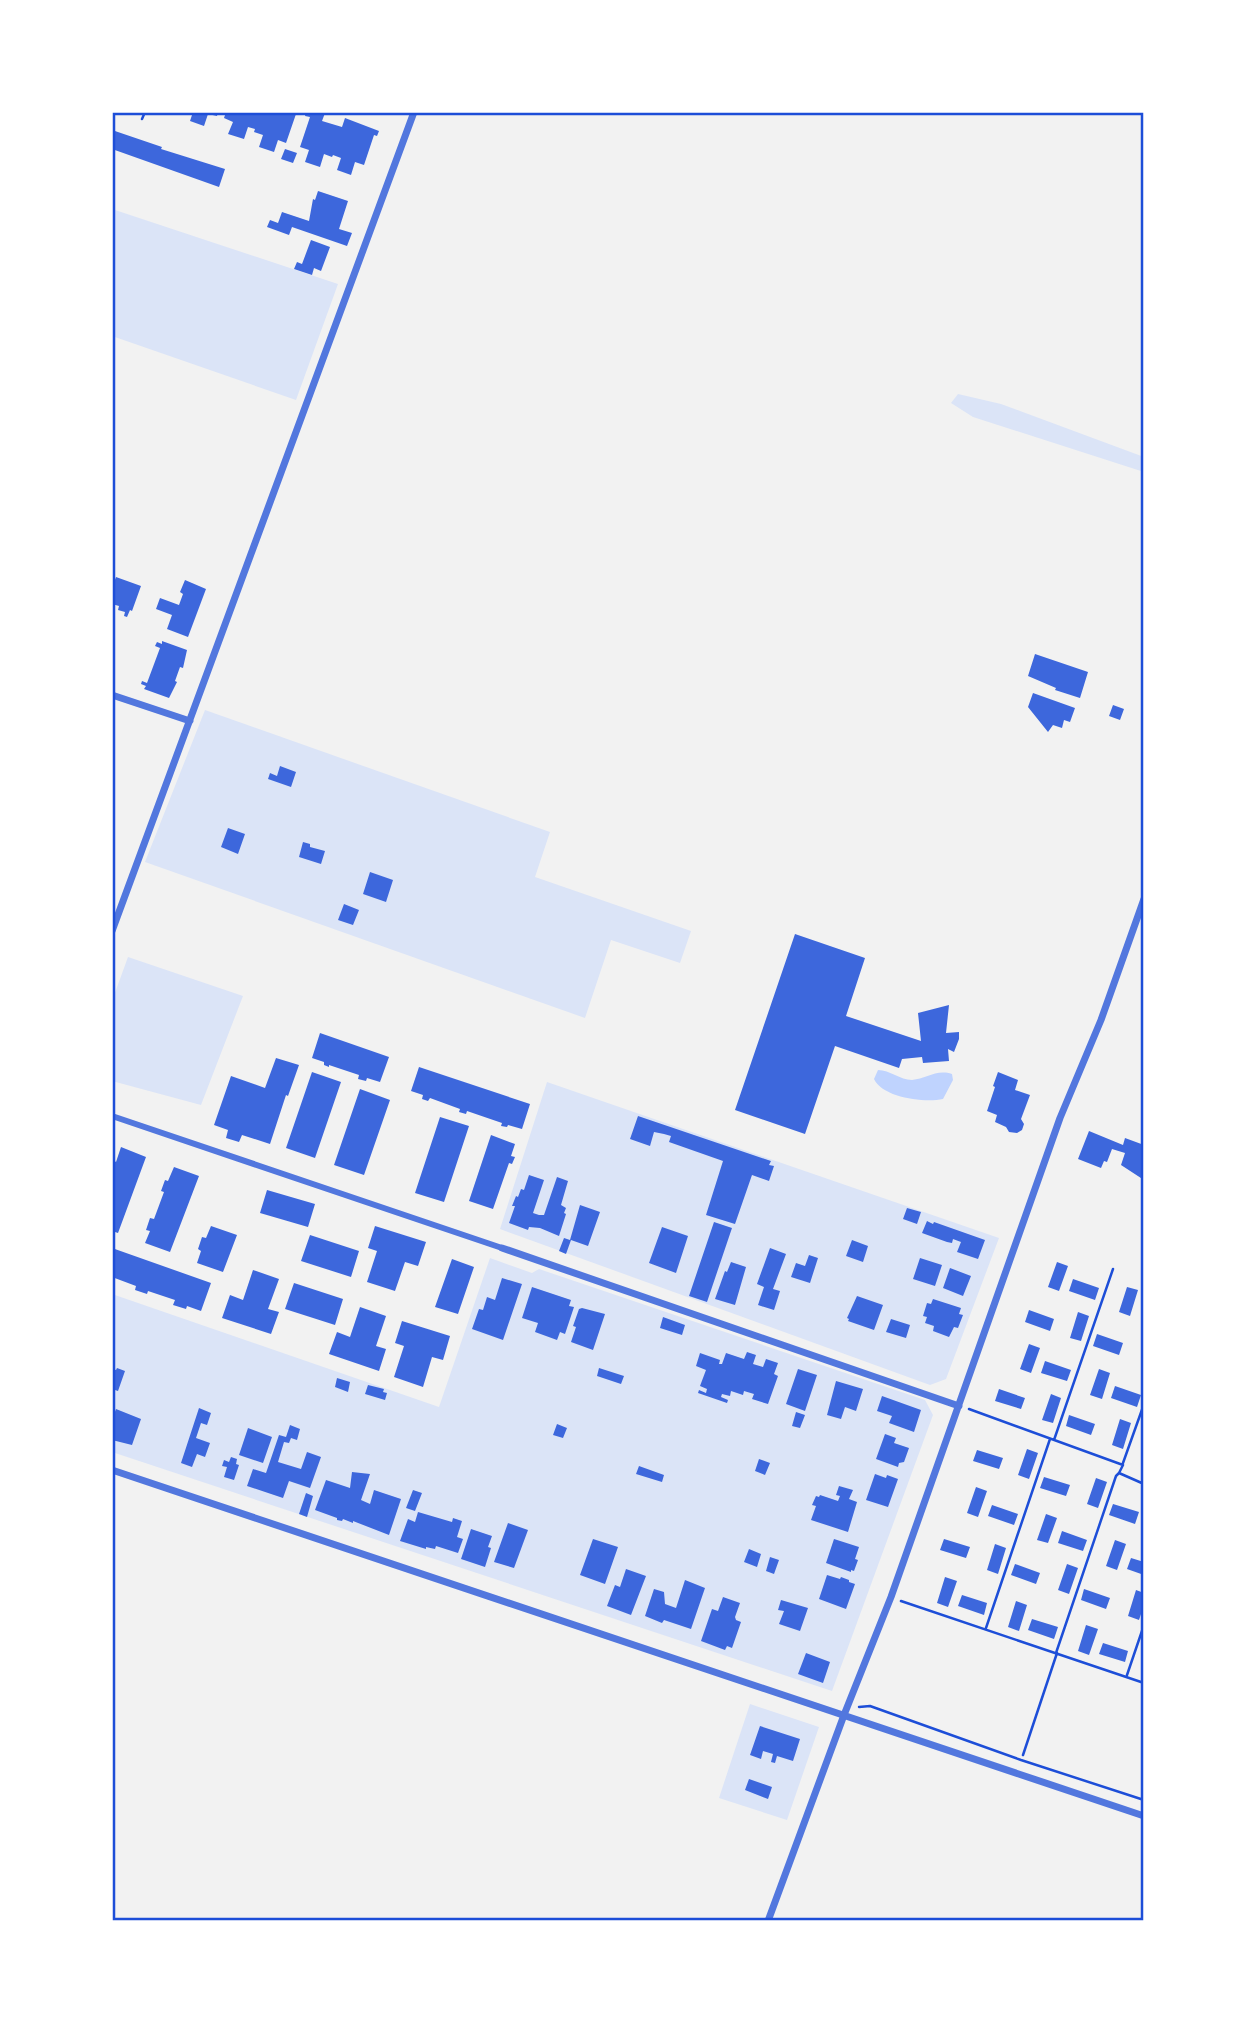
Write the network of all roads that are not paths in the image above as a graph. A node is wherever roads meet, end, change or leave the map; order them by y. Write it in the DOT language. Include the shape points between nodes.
graph roads {
  1 [pos="414,112"];
  2 [pos="112,695"];
  3 [pos="190,721"];
  4 [pos="1144,899"];
  5 [pos="112,931"];
  6 [pos="112,1116"];
  7 [pos="502,1248"];
  8 [pos="958,1406"];
  9 [pos="112,1470"];
  10 [pos="844,1715"];
  11 [pos="1144,1816"];
  12 [pos="768,1921"];
  1 -- 3 [label="street"];
  2 -- 3 [label="street"];
  3 -- 5 [label="street"];
  4 -- 8 [label="street"];
  6 -- 7 [label="street"];
  7 -- 8 [label="street"];
  8 -- 10 [label="street"];
  9 -- 10 [label="street"];
  10 -- 11 [label="street"];
  10 -- 12 [label="street"];
}
